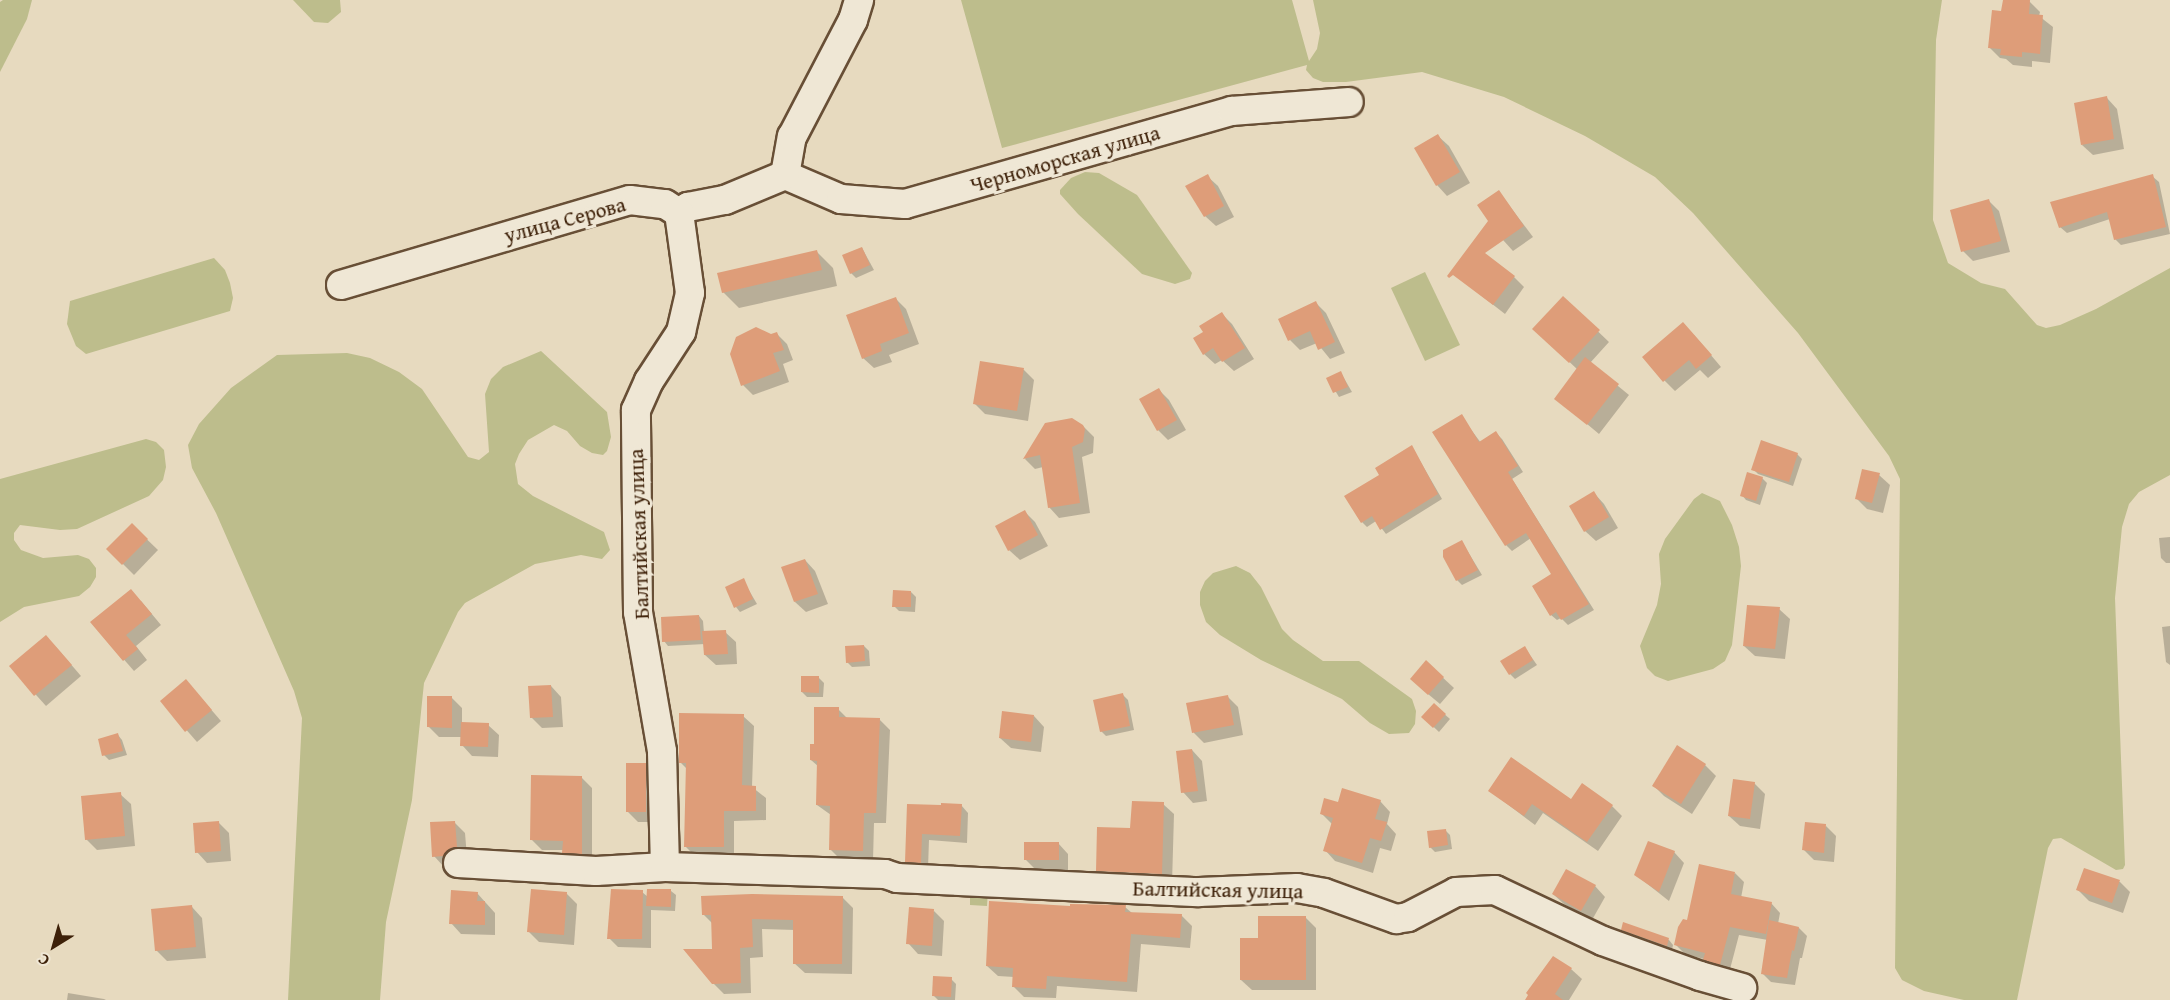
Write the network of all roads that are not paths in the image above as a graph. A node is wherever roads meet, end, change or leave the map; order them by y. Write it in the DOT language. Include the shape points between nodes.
graph roads {
  1 [pos="859,0"];
  2 [pos="1349,102"];
  3 [pos="785,175"];
  4 [pos="678,213"];
  5 [pos="341,285"];
  6 [pos="459,863"];
  7 [pos="665,867"];
  8 [pos="1742,988"];
  1 -- 3 [label="street" via="850,26 792,137"];
  2 -- 3 [label="street, Черноморская улица" via="1232,111 905,204 841,199"];
  3 -- 4 [label="street" via="725,200 688,207"];
  4 -- 5 [label="street, улица Серова" via="665,204 630,201"];
  4 -- 7 [label="street, Балтийская улица" via="690,293 681,332 649,381 636,410 638,612 662,751"];
  6 -- 7 [label="street, Балтийская улица" via="596,871"];
  7 -- 8 [label="street, Балтийская улица" via="885,874 897,878 1199,892 1297,888 1324,893 1396,919 1408,917 1456,892 1495,890 1604,941"];
}
